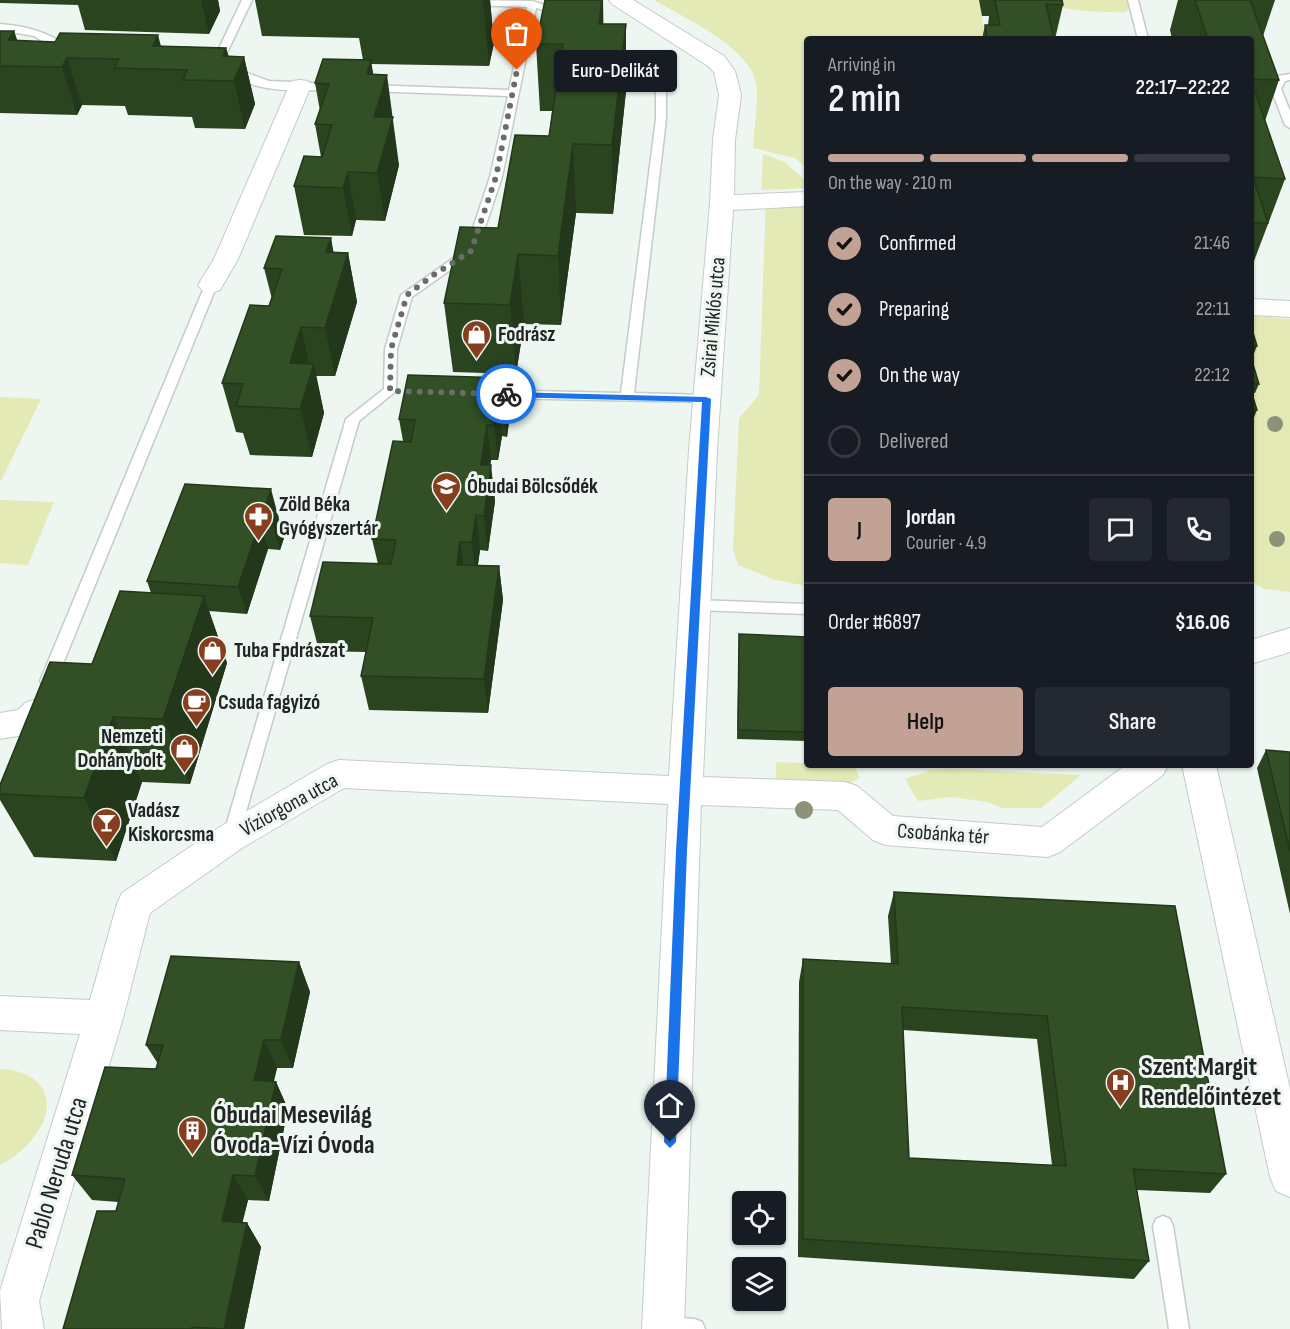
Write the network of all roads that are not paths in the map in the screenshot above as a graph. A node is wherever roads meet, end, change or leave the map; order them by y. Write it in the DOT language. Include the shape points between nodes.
graph roads {
  1 [pos="247,0"];
  2 [pos="619,0"];
  3 [pos="1133,0"];
  4 [pos="455,1"];
  5 [pos="532,4"];
  6 [pos="568,16"];
  7 [pos="0,27"];
  8 [pos="597,35"];
  9 [pos="1142,36"];
  10 [pos="75,57"];
  11 [pos="1290,77"];
  12 [pos="300,86"];
  13 [pos="347,87"];
  14 [pos="359,88"];
  15 [pos="512,93"];
  16 [pos="1290,125"];
  17 [pos="804,199"];
  18 [pos="722,202"];
  19 [pos="211,285"];
  20 [pos="1254,307"];
  21 [pos="1290,309"];
  22 [pos="473,393"];
  23 [pos="627,397"];
  24 [pos="706,399"];
  25 [pos="695,605"];
  26 [pos="804,609"];
  27 [pos="1290,640"];
  28 [pos="1254,651"];
  29 [pos="40,702"];
  30 [pos="0,726"];
  31 [pos="26,756"];
  32 [pos="1147,768"];
  33 [pos="1200,768"];
  34 [pos="686,776"];
  35 [pos="230,838"];
  36 [pos="0,1013"];
  37 [pos="104,1018"];
  38 [pos="1290,1177"];
  39 [pos="1163,1226"];
  40 [pos="674,1328"];
  41 [pos="23,1329"];
  42 [pos="1179,1329"];
  1 -- 12 [label="lane" via="213,61 245,79"];
  2 -- 18 [label="street, Zsirai Miklós utca" via="722,66 730,95"];
  3 -- 9 [label="lane"];
  4 -- 5 [label="lane"];
  5 -- 6 [label="lane" via="559,9"];
  5 -- 15 [label="lane"];
  7 -- 10 [label="lane" via="43,35"];
  8 -- 23 [label="lane" via="661,81 662,119"];
  11 -- 16 [label="lane" via="1281,78 1276,89"];
  12 -- 13 [label="lane"];
  12 -- 19 [label="street" via="226,259"];
  14 -- 15 [label="lane"];
  15 -- 35 [label="lane" via="496,177 471,251 407,295 391,349 396,392 353,418"];
  17 -- 18 [label="street"];
  18 -- 24 [label="street, Zsirai Miklós utca"];
  19 -- 29 [label="lane"];
  20 -- 21 [label="street"];
  22 -- 23 [label="lane"];
  23 -- 24 [label="lane"];
  24 -- 25 [label="street, Zsirai Miklós utca"];
  25 -- 26 [label="lane"];
  25 -- 34 [label="street, Zsirai Miklós utca"];
  27 -- 28 [label="street"];
  29 -- 30 [label="street" via="27,721"];
  29 -- 31 [label="street"];
  32 -- 34 [label="street, Csobánka tér" via="1048,842 885,830 845,796"];
  33 -- 38 [label="street"];
  34 -- 35 [label="street, Víziorgona utca" via="339,774"];
  34 -- 40 [label="street, Zsirai Miklós utca"];
  35 -- 37 [label="street, Víziorgona utca" via="135,904"];
  36 -- 37 [label="street"];
  37 -- 41 [label="street, Pablo Neruda utca" via="18,1301"];
  39 -- 42 [label="lane"];
}
